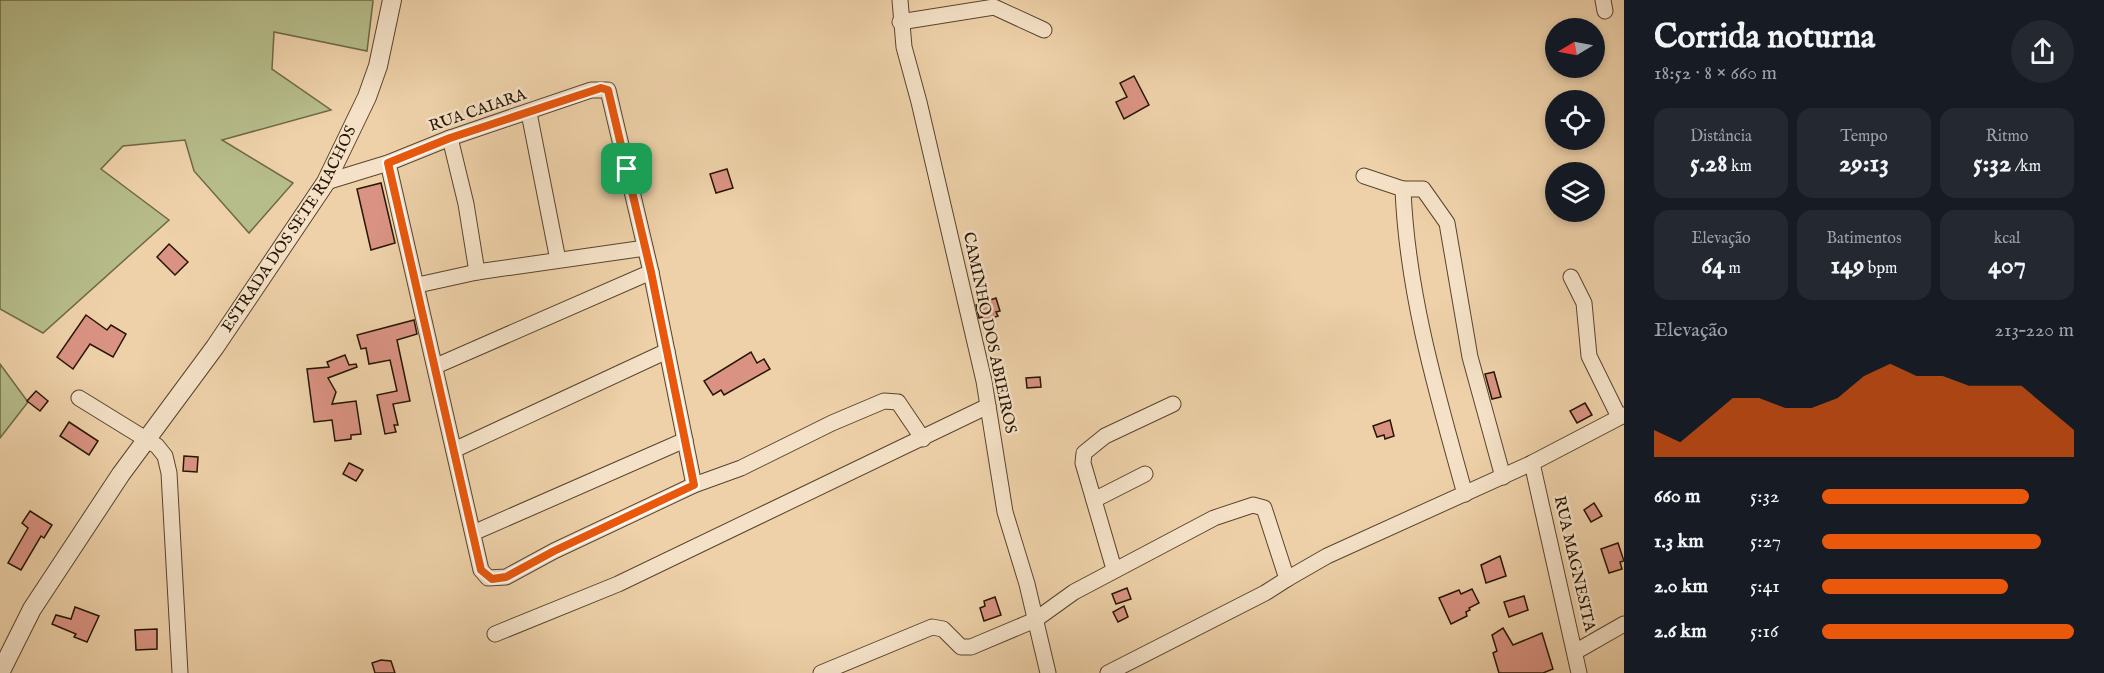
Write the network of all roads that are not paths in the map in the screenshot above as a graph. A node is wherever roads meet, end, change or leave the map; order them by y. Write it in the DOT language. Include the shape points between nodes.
graph roads {
  1 [pos="392,0"];
  2 [pos="900,0"];
  3 [pos="900,21"];
  4 [pos="1044,30"];
  5 [pos="529,113"];
  6 [pos="450,138"];
  7 [pos="388,163"];
  8 [pos="1364,176"];
  9 [pos="326,182"];
  10 [pos="1403,189"];
  11 [pos="645,248"];
  12 [pos="558,260"];
  13 [pos="477,272"];
  14 [pos="651,272"];
  15 [pos="1571,277"];
  16 [pos="418,285"];
  17 [pos="667,351"];
  18 [pos="436,366"];
  19 [pos="79,398"];
  20 [pos="1173,404"];
  21 [pos="988,406"];
  22 [pos="1622,416"];
  23 [pos="923,439"];
  24 [pos="148,440"];
  25 [pos="685,440"];
  26 [pos="454,450"];
  27 [pos="1532,463"];
  28 [pos="1145,474"];
  29 [pos="1503,477"];
  30 [pos="694,485"];
  31 [pos="1465,494"];
  32 [pos="1094,500"];
  33 [pos="473,533"];
  34 [pos="1114,569"];
  35 [pos="1287,579"];
  36 [pos="1035,620"];
  37 [pos="1624,624"];
  38 [pos="495,634"];
  39 [pos="1575,652"];
  40 [pos="0,673"];
  41 [pos="180,673"];
  42 [pos="821,673"];
  43 [pos="1048,673"];
  44 [pos="1108,673"];
  45 [pos="1579,673"];
  1 -- 9 [label="street, ESTRADA DOS SETE RIACHOS" via="368,97"];
  2 -- 3 [label="street, CAMINHO DOS ABIEIROS"];
  3 -- 4 [label="street" via="994,7"];
  3 -- 21 [label="street, CAMINHO DOS ABIEIROS"];
  5 -- 6 [label="street, RUA CAIARA"];
  5 -- 11 [label="street, RUA CAIARA" via="591,90 608,90"];
  5 -- 12 [label="street"];
  6 -- 7 [label="street, RUA CAIARA"];
  6 -- 13 [label="street"];
  7 -- 9 [label="street, RUA CAIARA"];
  7 -- 16 [label="street"];
  8 -- 10 [label="street"];
  9 -- 24 [label="street, ESTRADA DOS SETE RIACHOS"];
  10 -- 29 [label="street" via="1423,189 1447,223 1470,357"];
  10 -- 31 [label="street" via="1405,242 1429,364"];
  11 -- 12 [label="street"];
  11 -- 14 [label="street"];
  12 -- 13 [label="street"];
  13 -- 16 [label="street"];
  14 -- 17 [label="street"];
  14 -- 18 [label="street"];
  15 -- 22 [label="street" via="1584,303 1589,356"];
  16 -- 18 [label="street"];
  17 -- 25 [label="street"];
  17 -- 26 [label="street"];
  18 -- 26 [label="street"];
  19 -- 24 [label="street"];
  20 -- 32 [label="street" via="1086,449 1083,463"];
  21 -- 23 [label="street"];
  21 -- 36 [label="street, CAMINHO DOS ABIEIROS" via="1003,501"];
  22 -- 27 [label="street"];
  23 -- 30 [label="street" via="900,404 890,400 832,423 730,473"];
  23 -- 38 [label="street" via="618,584"];
  24 -- 40 [label="street, ESTRADA DOS SETE RIACHOS" via="121,474 32,609"];
  24 -- 41 [label="street" via="161,450 169,473"];
  25 -- 30 [label="street"];
  25 -- 33 [label="street"];
  26 -- 33 [label="street"];
  27 -- 29 [label="street"];
  27 -- 39 [label="street, RUA MAGNESITA"];
  28 -- 32 [label="street"];
  29 -- 31 [label="street"];
  30 -- 33 [label="street" via="498,579 488,578 481,570"];
  31 -- 35 [label="street" via="1327,556"];
  32 -- 34 [label="street"];
  34 -- 35 [label="street" via="1214,518 1257,505 1266,511"];
  34 -- 36 [label="street"];
  35 -- 44 [label="street"];
  36 -- 42 [label="street" via="966,648 943,629 932,627"];
  36 -- 43 [label="street, CAMINHO DOS ABIEIROS"];
  37 -- 39 [label="street"];
  39 -- 45 [label="street, RUA MAGNESITA"];
}
